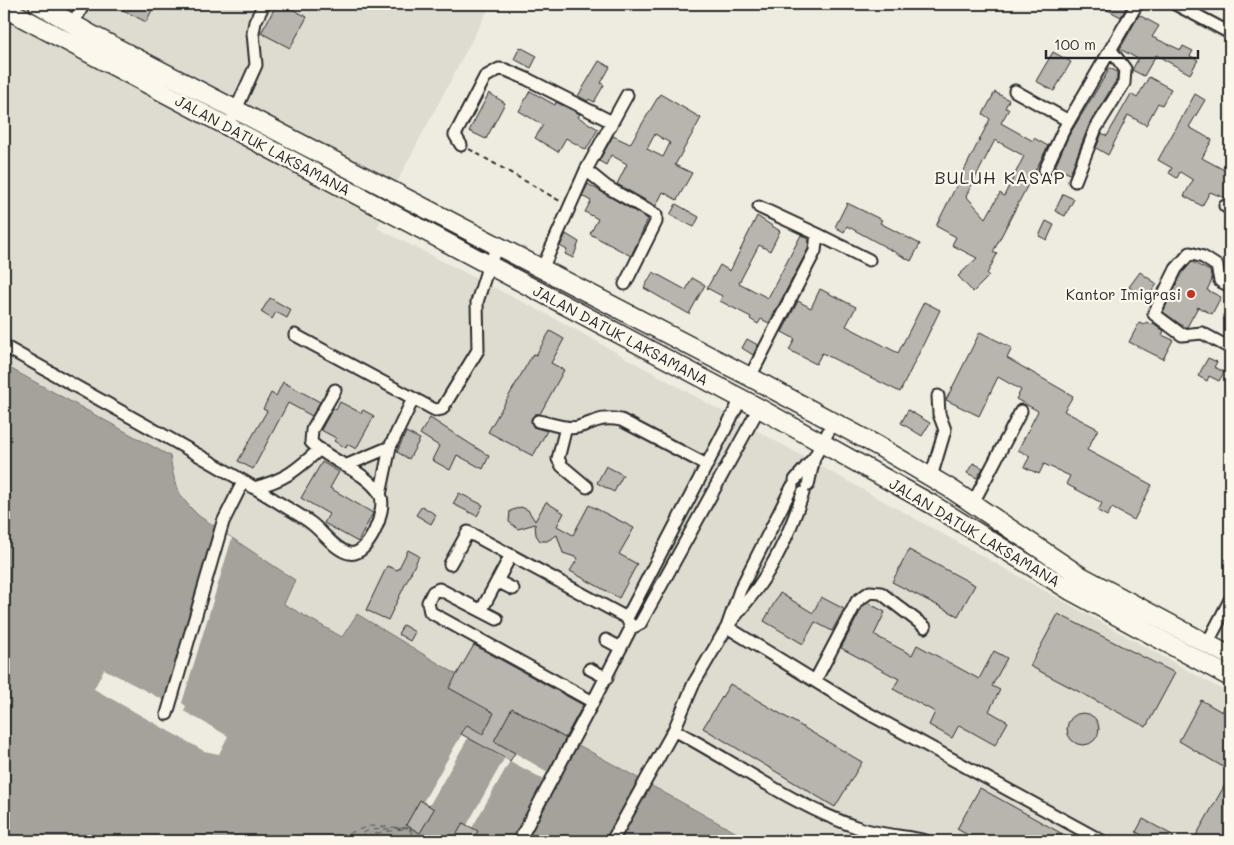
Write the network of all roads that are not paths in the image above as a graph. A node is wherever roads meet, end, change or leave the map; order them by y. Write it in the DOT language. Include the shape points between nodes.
graph roads {
  1 [pos="38,4"];
  2 [pos="84,4"];
  3 [pos="264,4"];
  4 [pos="1137,4"];
  5 [pos="1175,4"];
  6 [pos="4,8"];
  7 [pos="73,23"];
  8 [pos="1230,33"];
  9 [pos="1111,50"];
  10 [pos="1015,91"];
  11 [pos="627,95"];
  12 [pos="236,110"];
  13 [pos="1069,121"];
  14 [pos="612,122"];
  15 [pos="228,126"];
  16 [pos="461,145"];
  17 [pos="586,170"];
  18 [pos="1046,170"];
  19 [pos="1075,181"];
  20 [pos="759,207"];
  21 [pos="817,234"];
  22 [pos="498,246"];
  23 [pos="869,260"];
  24 [pos="488,264"];
  25 [pos="542,269"];
  26 [pos="625,284"];
  27 [pos="1230,286"];
  28 [pos="295,335"];
  29 [pos="4,346"];
  30 [pos="1230,348"];
  31 [pos="750,376"];
  32 [pos="335,390"];
  33 [pos="938,396"];
  34 [pos="413,399"];
  35 [pos="742,399"];
  36 [pos="759,408"];
  37 [pos="1021,411"];
  38 [pos="538,421"];
  39 [pos="833,423"];
  40 [pos="566,427"];
  41 [pos="390,447"];
  42 [pos="320,449"];
  43 [pos="818,450"];
  44 [pos="707,465"];
  45 [pos="345,466"];
  46 [pos="931,477"];
  47 [pos="243,482"];
  48 [pos="587,487"];
  49 [pos="254,488"];
  50 [pos="380,495"];
  51 [pos="973,503"];
  52 [pos="511,555"];
  53 [pos="450,564"];
  54 [pos="1079,575"];
  55 [pos="497,581"];
  56 [pos="513,589"];
  57 [pos="1071,591"];
  58 [pos="1230,600"];
  59 [pos="481,611"];
  60 [pos="497,619"];
  61 [pos="629,623"];
  62 [pos="726,627"];
  63 [pos="925,627"];
  64 [pos="606,640"];
  65 [pos="1207,644"];
  66 [pos="621,648"];
  67 [pos="1229,654"];
  68 [pos="590,669"];
  69 [pos="1230,677"];
  70 [pos="607,678"];
  71 [pos="815,681"];
  72 [pos="594,702"];
  73 [pos="166,714"];
  74 [pos="674,730"];
  75 [pos="882,838"];
  76 [pos="519,841"];
  77 [pos="612,841"];
  78 [pos="926,841"];
  79 [pos="1102,841"];
  1 -- 7 [label="highway, JALAN DATUK LAKSAMANA"];
  2 -- 7 [label="street"];
  3 -- 12 [label="street" via="255,22 256,65"];
  4 -- 9 [label="street"];
  5 -- 8 [label="street"];
  6 -- 15 [label="highway, JALAN DATUK LAKSAMANA"];
  7 -- 12 [label="highway, JALAN DATUK LAKSAMANA"];
  9 -- 13 [label="street"];
  9 -- 19 [label="street" via="1124,69 1124,83 1093,135"];
  10 -- 13 [label="street"];
  11 -- 14 [label="street"];
  12 -- 15 [label="street"];
  12 -- 22 [label="highway, JALAN DATUK LAKSAMANA"];
  13 -- 18 [label="street"];
  14 -- 16 [label="street" via="527,79 499,69 485,77 470,105 455,135"];
  14 -- 17 [label="street"];
  15 -- 24 [label="highway, JALAN DATUK LAKSAMANA"];
  17 -- 25 [label="street"];
  17 -- 26 [label="street" via="607,187 656,215 656,222"];
  20 -- 21 [label="street"];
  21 -- 23 [label="street"];
  21 -- 31 [label="street" via="814,251"];
  22 -- 24 [label="street"];
  22 -- 25 [label="highway, JALAN DATUK LAKSAMANA"];
  24 -- 34 [label="street" via="476,310 478,350 442,409 435,410"];
  24 -- 35 [label="highway, JALAN DATUK LAKSAMANA"];
  25 -- 31 [label="highway, JALAN DATUK LAKSAMANA"];
  27 -- 30 [label="street" via="1220,281 1217,266 1190,253 1176,269 1154,314 1182,335 1202,333"];
  28 -- 34 [label="street"];
  29 -- 47 [label="street"];
  31 -- 39 [label="highway, JALAN DATUK LAKSAMANA"];
  32 -- 42 [label="street" via="310,437"];
  33 -- 46 [label="street" via="939,414 945,430"];
  34 -- 41 [label="street"];
  35 -- 36 [label="highway, JALAN DATUK LAKSAMANA"];
  35 -- 44 [label="street"];
  36 -- 43 [label="highway, JALAN DATUK LAKSAMANA"];
  36 -- 61 [label="street" via="640,624"];
  37 -- 51 [label="street"];
  38 -- 40 [label="street"];
  39 -- 43 [label="street"];
  39 -- 46 [label="highway, JALAN DATUK LAKSAMANA"];
  40 -- 44 [label="street" via="609,418 621,420"];
  40 -- 48 [label="street" via="558,459"];
  41 -- 45 [label="street"];
  41 -- 50 [label="street"];
  42 -- 45 [label="street"];
  42 -- 49 [label="street" via="278,482"];
  43 -- 57 [label="highway, JALAN DATUK LAKSAMANA" via="933,505"];
  43 -- 62 [label="street" via="793,483 740,590"];
  43 -- 62 [label="street" via="792,525 758,587"];
  44 -- 61 [label="street"];
  45 -- 50 [label="street" via="372,484"];
  46 -- 51 [label="highway, JALAN DATUK LAKSAMANA"];
  47 -- 49 [label="street"];
  47 -- 73 [label="street" via="224,522"];
  49 -- 50 [label="street" via="311,523 346,553 352,554 367,544 382,514"];
  51 -- 54 [label="highway, JALAN DATUK LAKSAMANA"];
  52 -- 53 [label="street" via="468,532"];
  52 -- 55 [label="street"];
  52 -- 61 [label="street"];
  54 -- 57 [label="highway"];
  54 -- 65 [label="highway, JALAN DATUK LAKSAMANA"];
  55 -- 56 [label="street"];
  55 -- 59 [label="street"];
  57 -- 69 [label="highway, JALAN DATUK LAKSAMANA"];
  58 -- 65 [label="street"];
  59 -- 60 [label="street"];
  59 -- 72 [label="street" via="439,589 433,592 428,602 430,612"];
  61 -- 66 [label="street"];
  62 -- 71 [label="street"];
  62 -- 74 [label="street" via="694,682"];
  63 -- 71 [label="street" via="881,593 870,592 857,601"];
  64 -- 66 [label="street"];
  65 -- 67 [label="highway, JALAN DATUK LAKSAMANA"];
  66 -- 70 [label="street"];
  68 -- 70 [label="street"];
  70 -- 72 [label="street"];
  71 -- 79 [label="street"];
  72 -- 76 [label="street"];
  74 -- 75 [label="street" via="778,790"];
  74 -- 77 [label="street"];
  75 -- 78 [label="street"];
}
